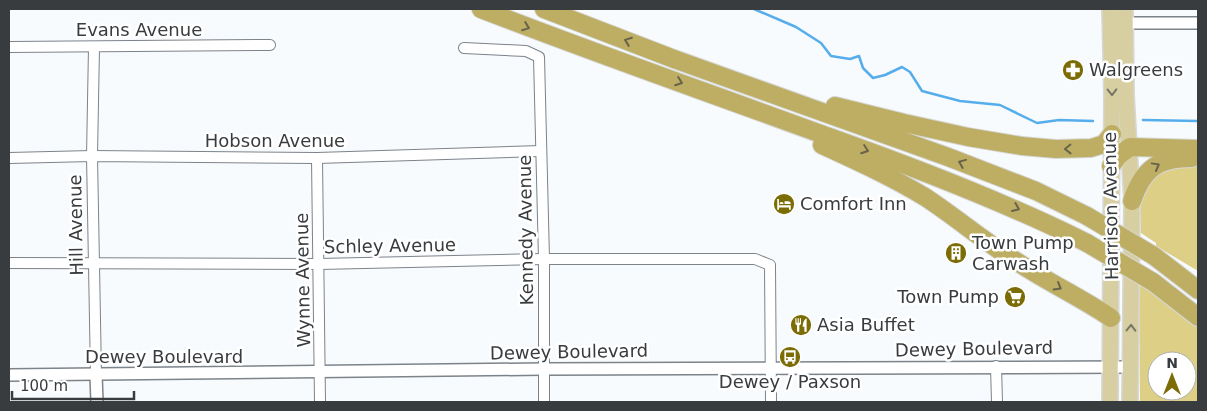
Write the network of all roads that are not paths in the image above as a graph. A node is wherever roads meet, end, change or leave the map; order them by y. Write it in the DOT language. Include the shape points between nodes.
graph roads {
  1 [pos="481,9"];
  2 [pos="544,9"];
  3 [pos="1110,9"];
  4 [pos="1125,16"];
  5 [pos="1198,23"];
  6 [pos="270,45"];
  7 [pos="9,46"];
  8 [pos="94,47"];
  9 [pos="464,48"];
  10 [pos="674,59"];
  11 [pos="744,105"];
  12 [pos="1112,134"];
  13 [pos="1130,147"];
  14 [pos="1198,149"];
  15 [pos="541,151"];
  16 [pos="92,156"];
  17 [pos="9,158"];
  18 [pos="317,158"];
  19 [pos="1198,158"];
  20 [pos="1111,166"];
  21 [pos="1132,201"];
  22 [pos="1154,256"];
  23 [pos="544,259"];
  24 [pos="94,262"];
  25 [pos="9,263"];
  26 [pos="319,264"];
  27 [pos="1198,280"];
  28 [pos="1198,290"];
  29 [pos="1198,317"];
  30 [pos="1111,318"];
  31 [pos="996,366"];
  32 [pos="1130,366"];
  33 [pos="1111,367"];
  34 [pos="771,368"];
  35 [pos="543,369"];
  36 [pos="320,373"];
  37 [pos="96,375"];
  38 [pos="9,376"];
  39 [pos="97,402"];
  40 [pos="320,402"];
  41 [pos="544,402"];
  42 [pos="771,402"];
  43 [pos="996,402"];
  44 [pos="1110,402"];
  45 [pos="1130,402"];
  1 -- 11 [label="highway, one-way"];
  10 -- 2 [label="highway, one-way"];
  3 -- 12 [label="main road, Harrison Avenue, one-way"];
  4 -- 5 [label="street"];
  4 -- 13 [label="main road, Harrison Avenue"];
  6 -- 8 [label="street, Evans Avenue"];
  7 -- 8 [label="street, Evans Avenue"];
  8 -- 16 [label="street, Hill Avenue"];
  9 -- 15 [label="street, Kennedy Avenue" via="526,51 538,57"];
  12 -- 10 [label="highway, one-way" via="1099,147 1056,149 1022,146 826,104 761,82"];
  22 -- 10 [label="highway, one-way, bridge" via="1087,216 1036,191"];
  11 -- 29 [label="highway, one-way, bridge" via="990,197 1087,243 1153,282"];
  11 -- 30 [label="highway, one-way" via="923,196 1016,262"];
  12 -- 20 [label="main road, Harrison Avenue"];
  13 -- 14 [label="highway"];
  13 -- 20 [label="highway"];
  13 -- 21 [label="main road, Harrison Avenue"];
  15 -- 18 [label="street, Hobson Avenue"];
  15 -- 23 [label="street, Kennedy Avenue"];
  16 -- 17 [label="street, Hobson Avenue"];
  16 -- 18 [label="street, Hobson Avenue"];
  16 -- 24 [label="street, Hill Avenue"];
  18 -- 26 [label="street, Wynne Avenue"];
  21 -- 19 [label="highway, one-way" via="1138,183 1149,170 1172,159"];
  20 -- 30 [label="main road, Harrison Avenue"];
  32 -- 21 [label="main road, Harrison Avenue, one-way"];
  22 -- 27 [label="highway"];
  22 -- 28 [label="highway"];
  23 -- 26 [label="street, Schley Avenue"];
  23 -- 34 [label="street, Schley Avenue" via="755,259 770,265"];
  23 -- 35 [label="street, Kennedy Avenue"];
  24 -- 25 [label="street, Schley Avenue"];
  24 -- 26 [label="street, Schley Avenue"];
  24 -- 37 [label="street, Hill Avenue"];
  26 -- 36 [label="street, Wynne Avenue"];
  30 -- 33 [label="main road, Harrison Avenue"];
  31 -- 33 [label="street, Dewey Boulevard"];
  31 -- 34 [label="street, Dewey Boulevard"];
  31 -- 43 [label="street"];
  32 -- 33 [label="street, Dewey Boulevard"];
  32 -- 45 [label="main road, Harrison Avenue"];
  33 -- 44 [label="main road, Harrison Avenue"];
  34 -- 35 [label="street, Dewey Boulevard"];
  34 -- 42 [label="street"];
  35 -- 36 [label="street, Dewey Boulevard"];
  35 -- 41 [label="street, Kennedy Avenue"];
  36 -- 37 [label="street, Dewey Boulevard"];
  36 -- 40 [label="street, Wynne Avenue"];
  37 -- 38 [label="street, Dewey Boulevard"];
  37 -- 39 [label="street, Hill Avenue"];
}
